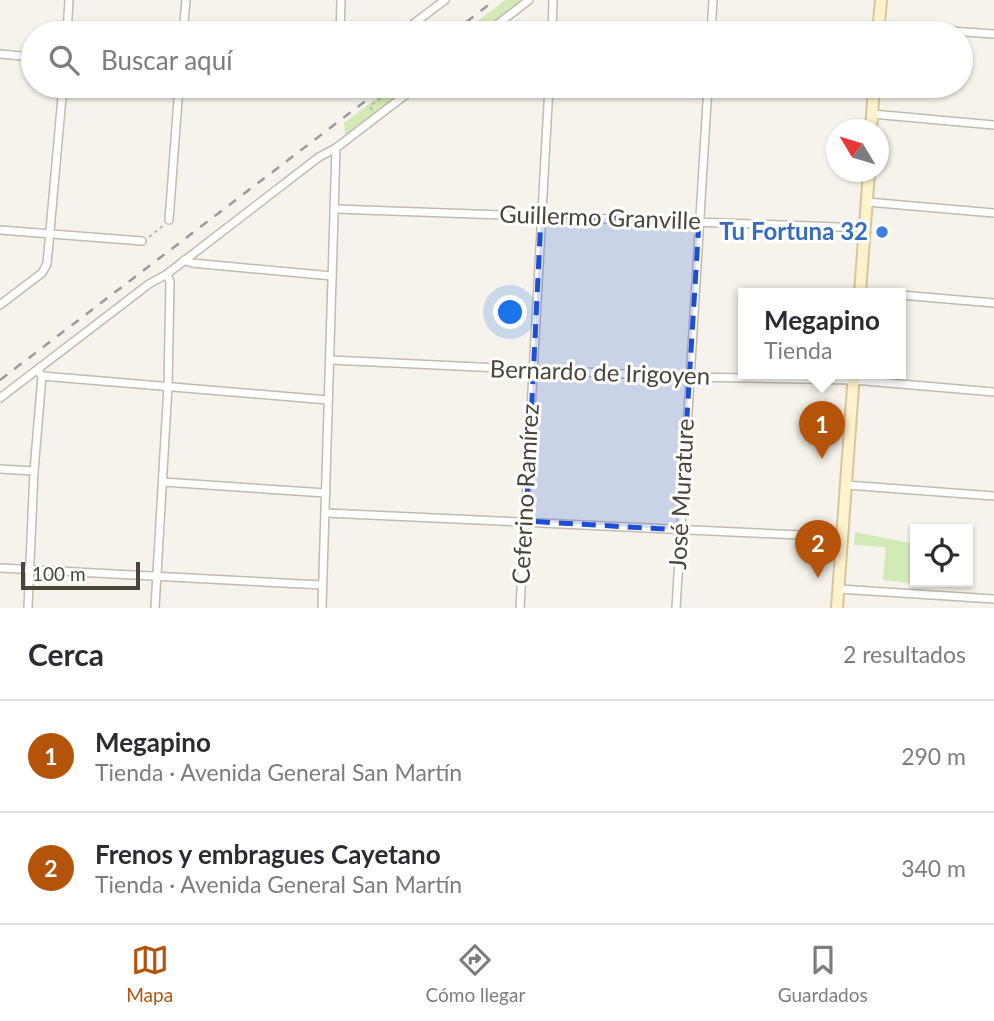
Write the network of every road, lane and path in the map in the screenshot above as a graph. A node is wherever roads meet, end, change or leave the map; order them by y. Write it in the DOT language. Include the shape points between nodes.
graph roads {
  1 [pos="69,0"];
  2 [pos="186,0"];
  3 [pos="341,0"];
  4 [pos="445,0"];
  5 [pos="529,0"];
  6 [pos="553,0"];
  7 [pos="713,0"];
  8 [pos="881,0"];
  9 [pos="68,21"];
  10 [pos="184,21"];
  11 [pos="340,21"];
  12 [pos="417,21"];
  13 [pos="502,21"];
  14 [pos="552,21"];
  15 [pos="712,21"];
  16 [pos="879,21"];
  17 [pos="973,33"];
  18 [pos="994,34"];
  19 [pos="0,54"];
  20 [pos="21,56"];
  21 [pos="62,98"];
  22 [pos="178,98"];
  23 [pos="380,98"];
  24 [pos="401,98"];
  25 [pos="548,98"];
  26 [pos="707,98"];
  27 [pos="873,98"];
  28 [pos="372,110"];
  29 [pos="872,114"];
  30 [pos="872,119"];
  31 [pos="994,125"];
  32 [pos="336,148"];
  33 [pos="868,182"];
  34 [pos="867,202"];
  35 [pos="335,209"];
  36 [pos="994,213"];
  37 [pos="541,216"];
  38 [pos="169,220"];
  39 [pos="699,221"];
  40 [pos="865,228"];
  41 [pos="0,230"];
  42 [pos="51,234"];
  43 [pos="142,241"];
  44 [pos="184,260"];
  45 [pos="167,274"];
  46 [pos="332,276"];
  47 [pos="864,288"];
  48 [pos="906,295"];
  49 [pos="994,303"];
  50 [pos="0,305"];
  51 [pos="331,360"];
  52 [pos="533,371"];
  53 [pos="40,372"];
  54 [pos="689,377"];
  55 [pos="738,377"];
  56 [pos="854,379"];
  57 [pos="873,379"];
  58 [pos="168,386"];
  59 [pos="994,392"];
  60 [pos="0,398"];
  61 [pos="328,400"];
  62 [pos="0,469"];
  63 [pos="34,471"];
  64 [pos="163,482"];
  65 [pos="846,485"];
  66 [pos="326,493"];
  67 [pos="994,496"];
  68 [pos="326,513"];
  69 [pos="526,522"];
  70 [pos="680,530"];
  71 [pos="842,537"];
  72 [pos="0,568"];
  73 [pos="30,570"];
  74 [pos="157,577"];
  75 [pos="322,586"];
  76 [pos="839,589"];
  77 [pos="994,599"];
  78 [pos="28,608"];
  79 [pos="155,608"];
  80 [pos="322,608"];
  81 [pos="520,608"];
  82 [pos="676,608"];
  83 [pos="837,608"];
  1 -- 9 [label="street"];
  2 -- 10 [label="street"];
  3 -- 11 [label="street"];
  4 -- 12 [label="street"];
  5 -- 13 [label="street"];
  6 -- 14 [label="street"];
  7 -- 15 [label="street"];
  8 -- 16 [label="main road"];
  17 -- 18 [label="street"];
  19 -- 20 [label="street"];
  21 -- 42 [label="street"];
  22 -- 38 [label="street"];
  23 -- 28 [label="path" via="370,106"];
  24 -- 32 [label="street"];
  25 -- 37 [label="street, Ceferino Ramírez"];
  26 -- 39 [label="street, José Murature"];
  27 -- 29 [label="main road"];
  29 -- 30 [label="main road"];
  29 -- 31 [label="street"];
  32 -- 35 [label="street"];
  32 -- 44 [label="street"];
  33 -- 34 [label="main road"];
  34 -- 36 [label="street"];
  34 -- 40 [label="main road"];
  35 -- 37 [label="street, Guillermo Granville"];
  35 -- 46 [label="street"];
  37 -- 39 [label="street, Guillermo Granville"];
  37 -- 52 [label="street, Ceferino Ramírez"];
  38 -- 43 [label="path"];
  39 -- 40 [label="street, Guillermo Granville"];
  39 -- 54 [label="street, José Murature"];
  40 -- 47 [label="main road"];
  41 -- 42 [label="street"];
  42 -- 43 [label="street"];
  42 -- 50 [label="street" via="42,273"];
  44 -- 45 [label="street"];
  44 -- 46 [label="street"];
  45 -- 53 [label="street"];
  45 -- 58 [label="street"];
  46 -- 51 [label="street"];
  48 -- 49 [label="street"];
  51 -- 52 [label="street, Bernardo de Irigoyen"];
  51 -- 61 [label="street"];
  52 -- 54 [label="street, Bernardo de Irigoyen"];
  52 -- 69 [label="street, Ceferino Ramírez"];
  53 -- 58 [label="street"];
  53 -- 60 [label="street"];
  53 -- 63 [label="street"];
  54 -- 55 [label="street, Bernardo de Irigoyen"];
  54 -- 70 [label="street, José Murature"];
  56 -- 65 [label="main road"];
  57 -- 59 [label="street, Bernardo de Irigoyen"];
  58 -- 61 [label="street"];
  58 -- 64 [label="street"];
  61 -- 66 [label="street"];
  62 -- 63 [label="street"];
  63 -- 73 [label="street"];
  64 -- 66 [label="street"];
  64 -- 74 [label="street"];
  65 -- 67 [label="street"];
  65 -- 71 [label="main road"];
  66 -- 68 [label="street"];
  68 -- 69 [label="street"];
  68 -- 75 [label="street"];
  69 -- 70 [label="street"];
  69 -- 81 [label="street, Ceferino Ramírez"];
  70 -- 71 [label="street"];
  70 -- 82 [label="street, José Murature"];
  71 -- 76 [label="main road"];
  72 -- 73 [label="street"];
  73 -- 74 [label="street"];
  73 -- 78 [label="street"];
  74 -- 75 [label="street"];
  74 -- 79 [label="street"];
  75 -- 80 [label="street"];
  76 -- 77 [label="street"];
  76 -- 83 [label="main road"];
}
